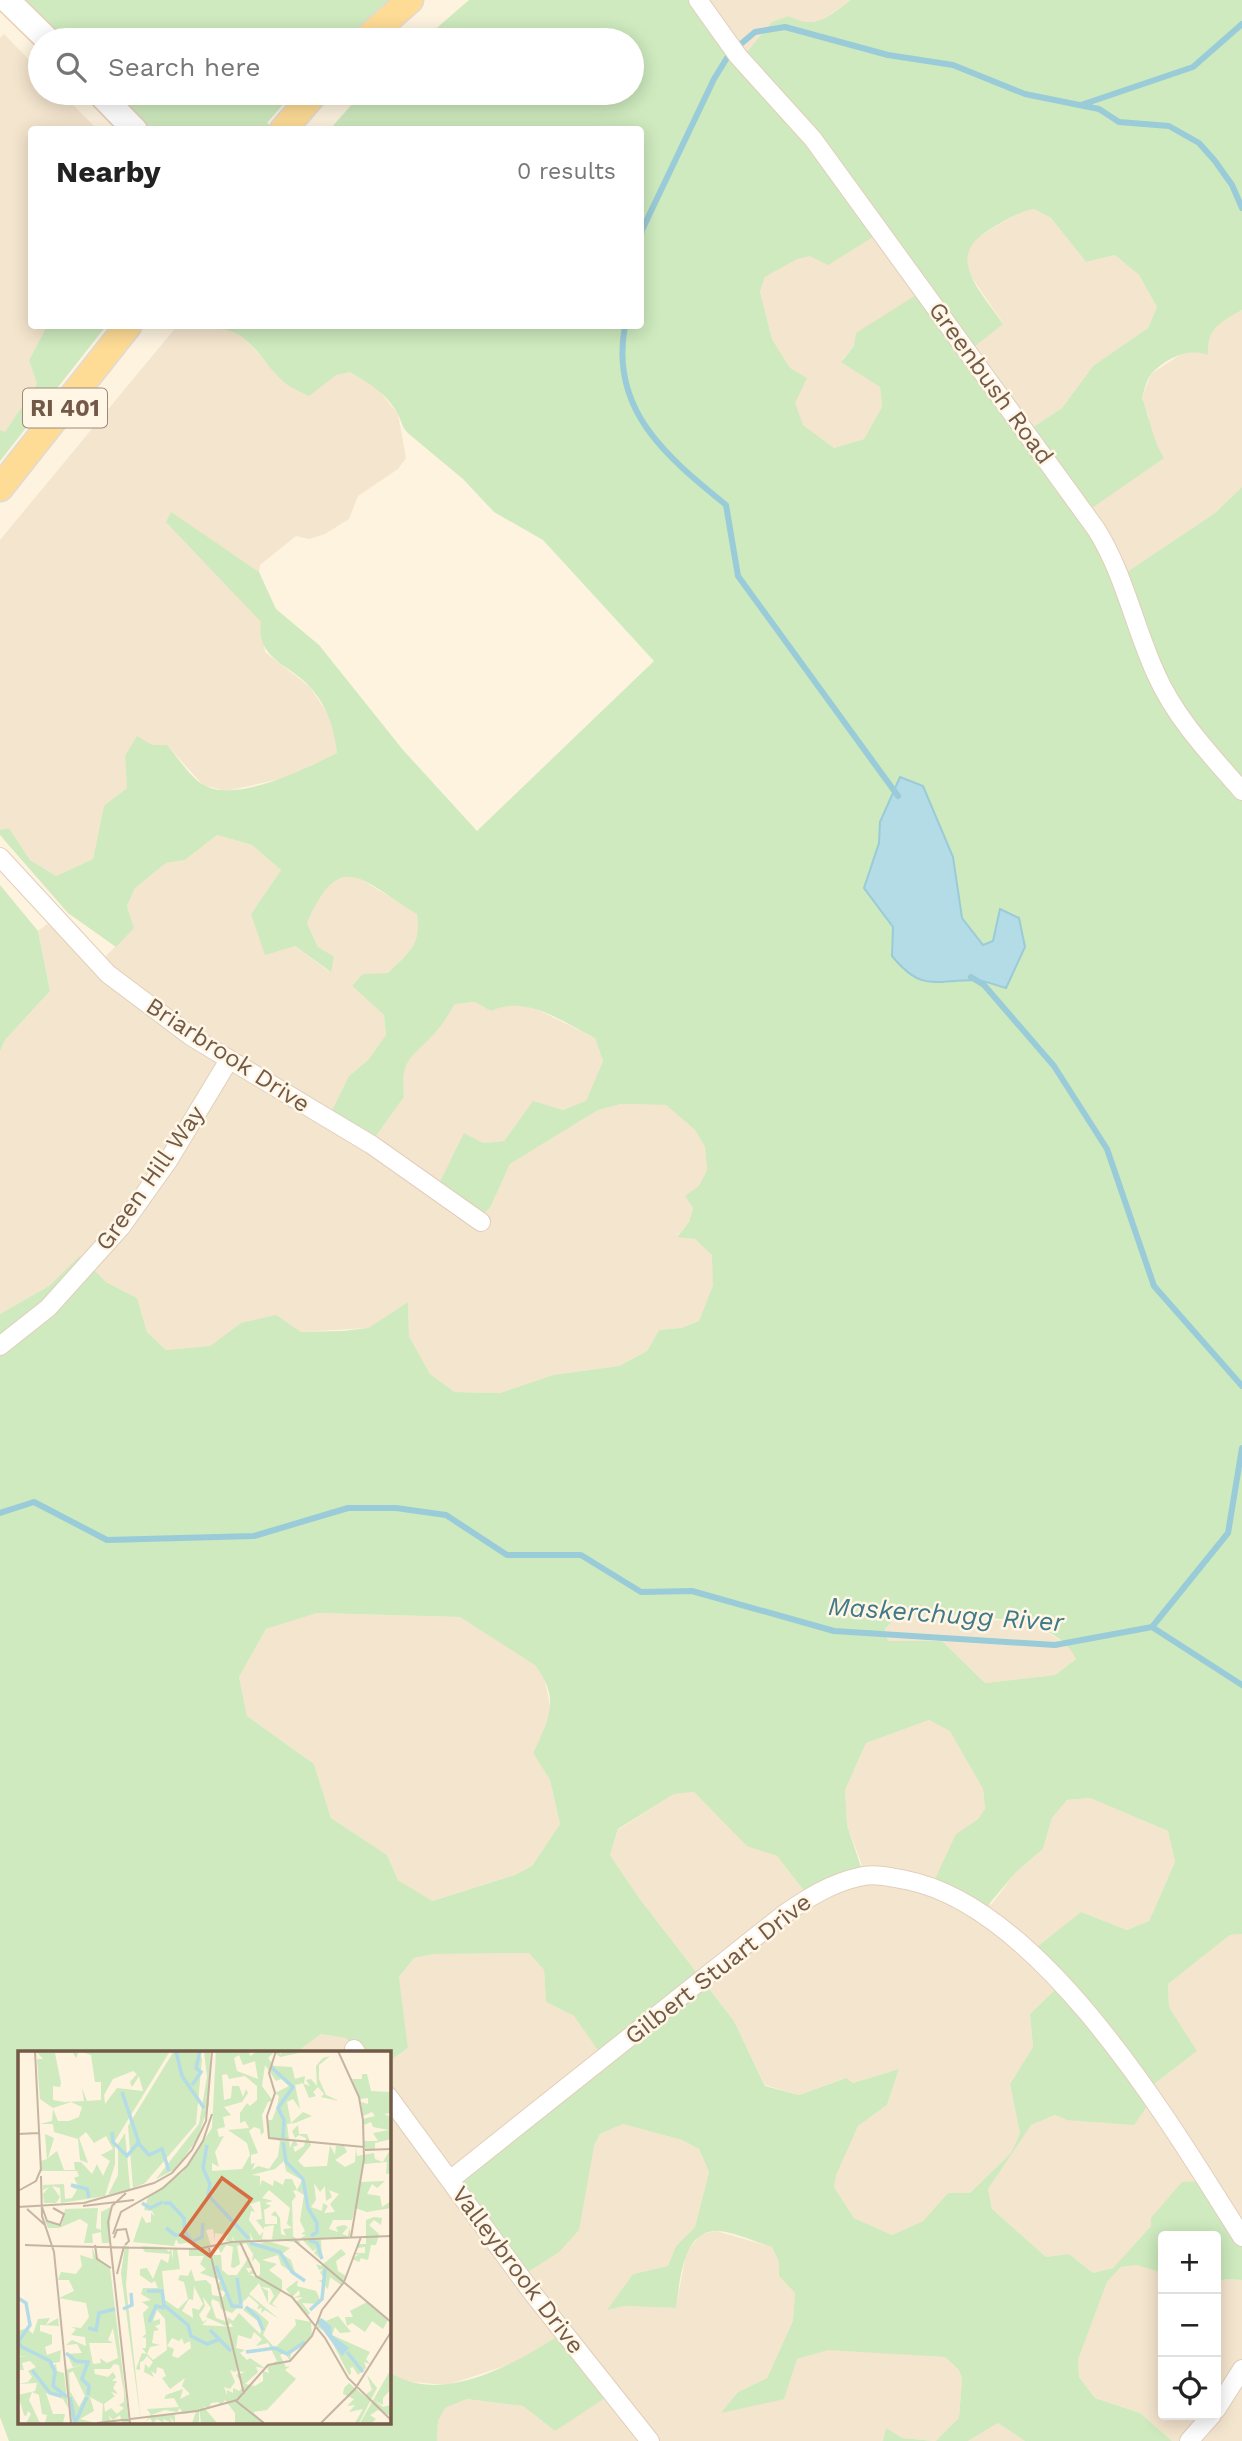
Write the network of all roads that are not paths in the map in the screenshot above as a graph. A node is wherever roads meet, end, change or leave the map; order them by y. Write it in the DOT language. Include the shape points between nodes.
graph roads {
  1 [pos="7,0"];
  2 [pos="411,0"];
  3 [pos="698,0"];
  4 [pos="36,28"];
  5 [pos="379,28"];
  6 [pos="111,105"];
  7 [pos="305,105"];
  8 [pos="131,126"];
  9 [pos="286,126"];
  10 [pos="126,329"];
  11 [pos="0,488"];
  12 [pos="1242,791"];
  13 [pos="0,857"];
  14 [pos="229,1060"];
  15 [pos="481,1222"];
  16 [pos="0,1346"];
  17 [pos="390,2099"];
  18 [pos="450,2180"];
  19 [pos="1242,2237"];
  20 [pos="1242,2369"];
  21 [pos="1221,2402"];
  22 [pos="1208,2420"];
  23 [pos="650,2441"];
  24 [pos="1189,2441"];
  1 -- 4 [label="street"];
  2 -- 5 [label="main road"];
  3 -- 12 [label="street, Greenbush Road" via="754,76 813,139 1096,528 1110,551 1169,699 1200,744"];
  6 -- 8 [label="street"];
  7 -- 9 [label="main road"];
  10 -- 11 [label="main road, RI 401"];
  13 -- 14 [label="street, Briarbrook Drive" via="108,974"];
  14 -- 15 [label="street, Briarbrook Drive" via="372,1144"];
  14 -- 16 [label="street, Green Hill Way" via="168,1161 121,1227 48,1308"];
  17 -- 18 [label="street, Valleybrook Drive"];
  18 -- 19 [label="street, Gilbert Stuart Drive" via="791,1909 836,1884 860,1876 886,1876 939,1889 982,1913 1058,1982 1134,2070"];
  18 -- 23 [label="street, Valleybrook Drive"];
  20 -- 21 [label="street"];
  22 -- 24 [label="street"];
}
